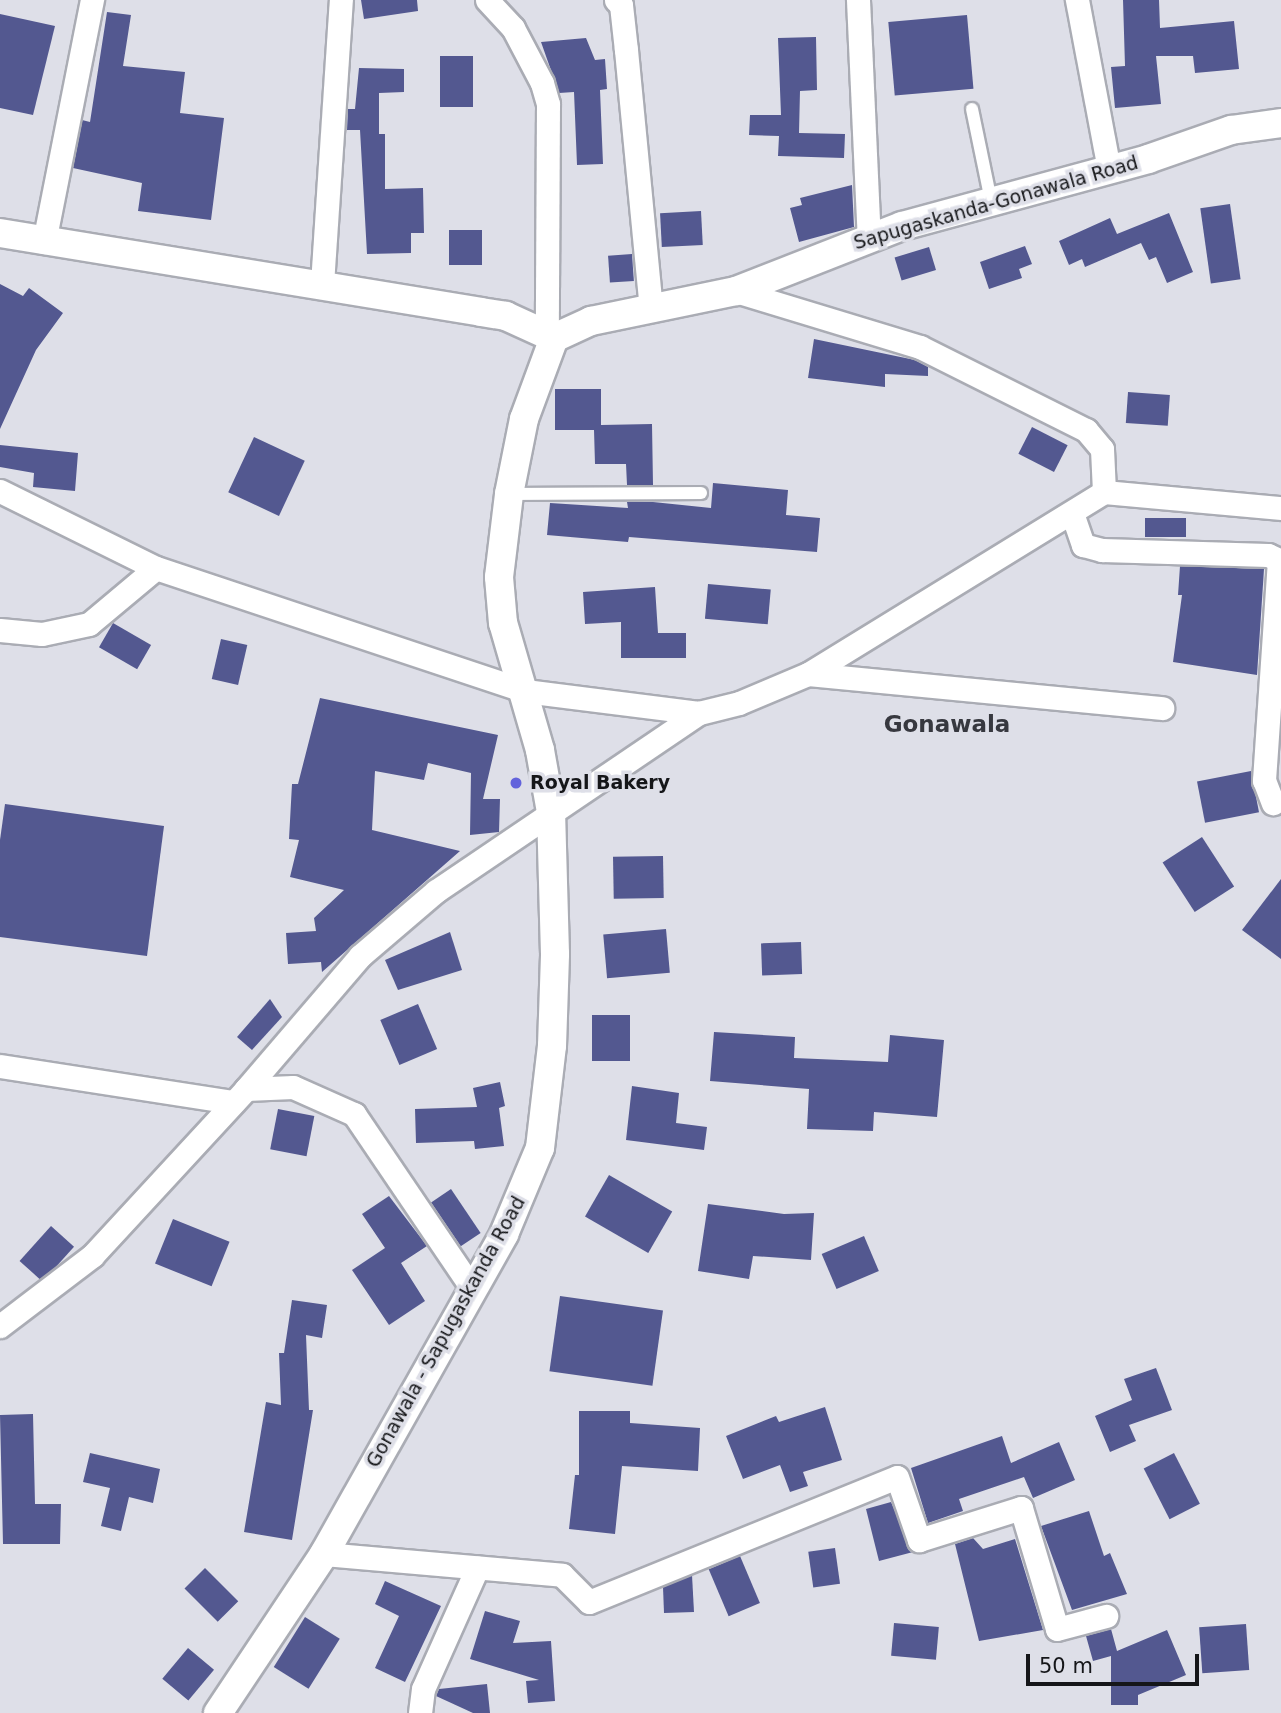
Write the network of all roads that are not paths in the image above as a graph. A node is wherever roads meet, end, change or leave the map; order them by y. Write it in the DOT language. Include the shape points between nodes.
graph roads {
  1 [pos="92,0"];
  2 [pos="341,0"];
  3 [pos="487,0"];
  4 [pos="616,0"];
  5 [pos="858,0"];
  6 [pos="1077,0"];
  7 [pos="972,109"];
  8 [pos="1281,123"];
  9 [pos="1109,170"];
  10 [pos="991,201"];
  11 [pos="0,233"];
  12 [pos="869,238"];
  13 [pos="44,242"];
  14 [pos="322,284"];
  15 [pos="736,291"];
  16 [pos="651,310"];
  17 [pos="551,335"];
  18 [pos="0,491"];
  19 [pos="1104,492"];
  20 [pos="701,493"];
  21 [pos="509,494"];
  22 [pos="1281,508"];
  23 [pos="1072,513"];
  24 [pos="156,568"];
  25 [pos="0,630"];
  26 [pos="808,674"];
  27 [pos="524,691"];
  28 [pos="1162,708"];
  29 [pos="699,713"];
  30 [pos="1273,803"];
  31 [pos="551,812"];
  32 [pos="0,1066"];
  33 [pos="239,1096"];
  34 [pos="472,1288"];
  35 [pos="0,1326"];
  36 [pos="324,1554"];
  37 [pos="477,1568"];
  38 [pos="1106,1616"];
  39 [pos="218,1713"];
  40 [pos="420,1713"];
  1 -- 13 [label="street"];
  2 -- 14 [label="street"];
  3 -- 17 [label="street" via="513,28 548,104"];
  4 -- 16 [label="street" via="621,5"];
  5 -- 12 [label="street"];
  6 -- 9 [label="street"];
  7 -- 10 [label="lane"];
  8 -- 9 [label="street, Sapugaskanda-Gonawala Road" via="1231,130"];
  9 -- 10 [label="street, Sapugaskanda-Gonawala Road"];
  10 -- 12 [label="street, Sapugaskanda-Gonawala Road"];
  11 -- 13 [label="street"];
  12 -- 15 [label="street, Sapugaskanda-Gonawala Road"];
  13 -- 14 [label="street"];
  14 -- 17 [label="street" via="506,316"];
  15 -- 16 [label="street, Sapugaskanda-Gonawala Road"];
  15 -- 19 [label="street" via="919,347 1087,430 1102,449"];
  16 -- 17 [label="street, Sapugaskanda-Gonawala Road"];
  17 -- 21 [label="street, Gonawala - Sapugaskanda Road" via="524,419"];
  18 -- 24 [label="street"];
  19 -- 22 [label="street"];
  19 -- 23 [label="street"];
  20 -- 21 [label="lane"];
  21 -- 27 [label="street, Gonawala - Sapugaskanda Road" via="499,604"];
  23 -- 26 [label="street"];
  23 -- 30 [label="street" via="1083,545 1102,550 1279,559 1264,780"];
  24 -- 25 [label="street" via="89,624 42,634"];
  24 -- 27 [label="street"];
  26 -- 28 [label="street"];
  26 -- 29 [label="street" via="739,703"];
  27 -- 29 [label="street"];
  27 -- 31 [label="street, Gonawala - Sapugaskanda Road"];
  29 -- 31 [label="street"];
  31 -- 33 [label="street" via="436,891 360,956"];
  31 -- 34 [label="street, Gonawala - Sapugaskanda Road" via="552,1046 540,1148 508,1224"];
  32 -- 33 [label="street"];
  33 -- 34 [label="street" via="293,1087 355,1114"];
  33 -- 35 [label="street" via="92,1256"];
  34 -- 36 [label="street, Gonawala - Sapugaskanda Road"];
  36 -- 37 [label="street"];
  36 -- 39 [label="street, Gonawala - Sapugaskanda Road"];
  37 -- 38 [label="street" via="562,1575 589,1602 897,1477 919,1541 1021,1508 1057,1629"];
  37 -- 40 [label="street" via="423,1689"];
}
